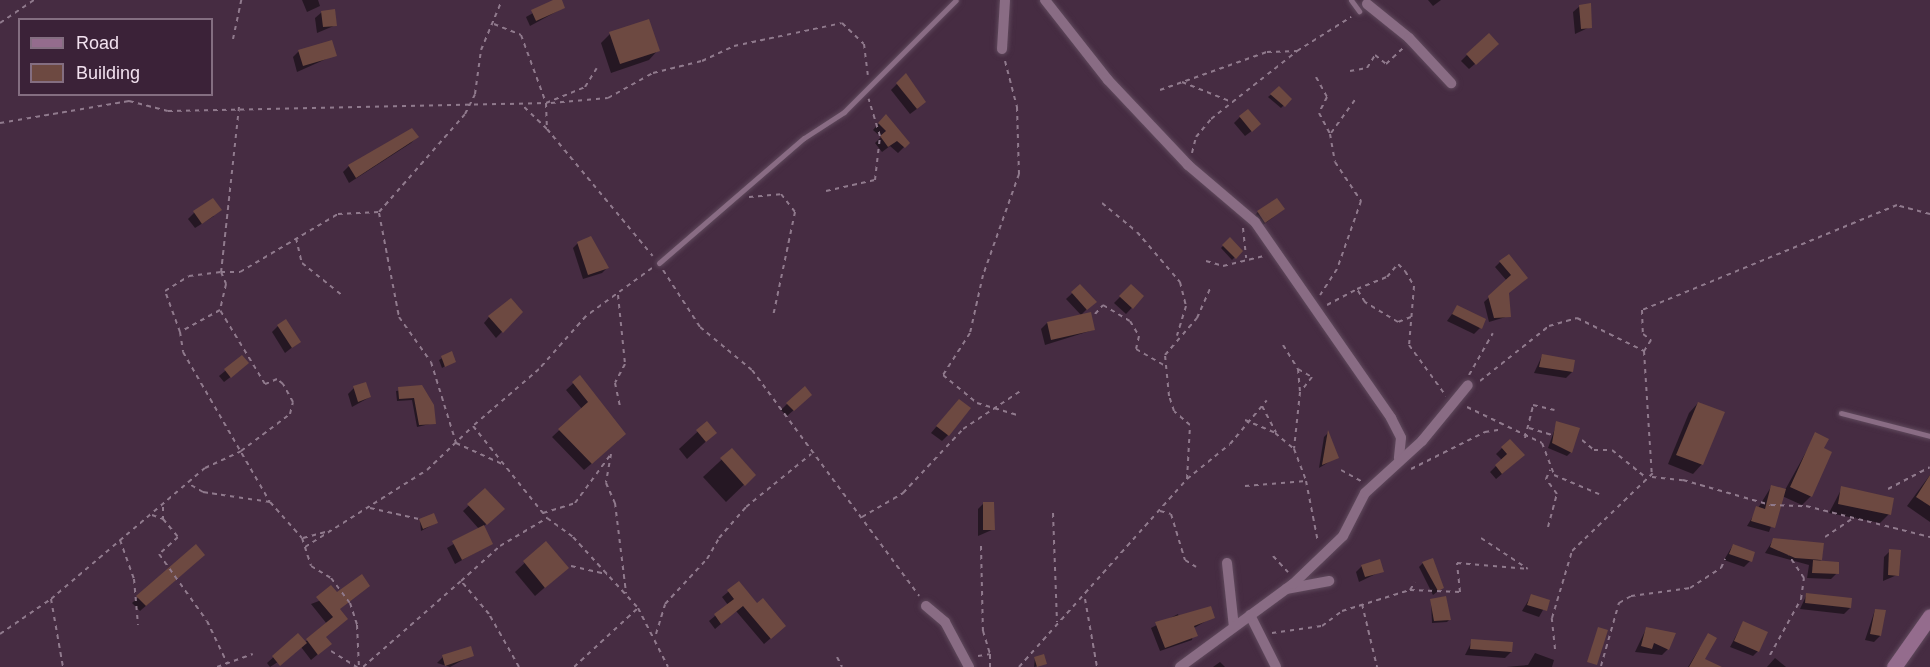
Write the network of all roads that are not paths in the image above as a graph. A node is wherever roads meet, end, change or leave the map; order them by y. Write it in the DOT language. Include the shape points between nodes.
graph roads {
  1 [pos="956,0"];
  2 [pos="1005,0"];
  3 [pos="1045,0"];
  4 [pos="1351,0"];
  5 [pos="1363,8"];
  6 [pos="1002,49"];
  7 [pos="1451,83"];
  8 [pos="659,263"];
  9 [pos="1468,385"];
  10 [pos="1841,413"];
  11 [pos="1930,436"];
  12 [pos="1399,458"];
  13 [pos="1390,468"];
  14 [pos="1387,481"];
  15 [pos="1227,563"];
  16 [pos="1329,581"];
  17 [pos="1286,588"];
  18 [pos="926,606"];
  19 [pos="1261,607"];
  20 [pos="1250,615"];
  21 [pos="1930,616"];
  22 [pos="1234,627"];
  23 [pos="1263,632"];
  24 [pos="966,663"];
  25 [pos="1180,667"];
  26 [pos="1276,667"];
  27 [pos="1894,667"];
  1 -- 8 [label="lane" via="844,112 739,190"];
  2 -- 6 [label="street"];
  3 -- 12 [label="street" via="1108,80 1188,165 1251,219 1390,418 1401,438"];
  4 -- 5 [label="lane"];
  5 -- 7 [label="street" via="1413,42"];
  9 -- 12 [label="street" via="1422,441"];
  10 -- 11 [label="lane"];
  12 -- 13 [label="street"];
  13 -- 14 [label="street"];
  13 -- 17 [label="street" via="1371,487 1342,536"];
  15 -- 22 [label="street"];
  16 -- 17 [label="street"];
  17 -- 19 [label="street"];
  18 -- 24 [label="street" via="945,622"];
  19 -- 20 [label="street"];
  19 -- 23 [label="street"];
  20 -- 22 [label="street"];
  20 -- 26 [label="street"];
  21 -- 27 [label="main road"];
  22 -- 25 [label="street"];
}
